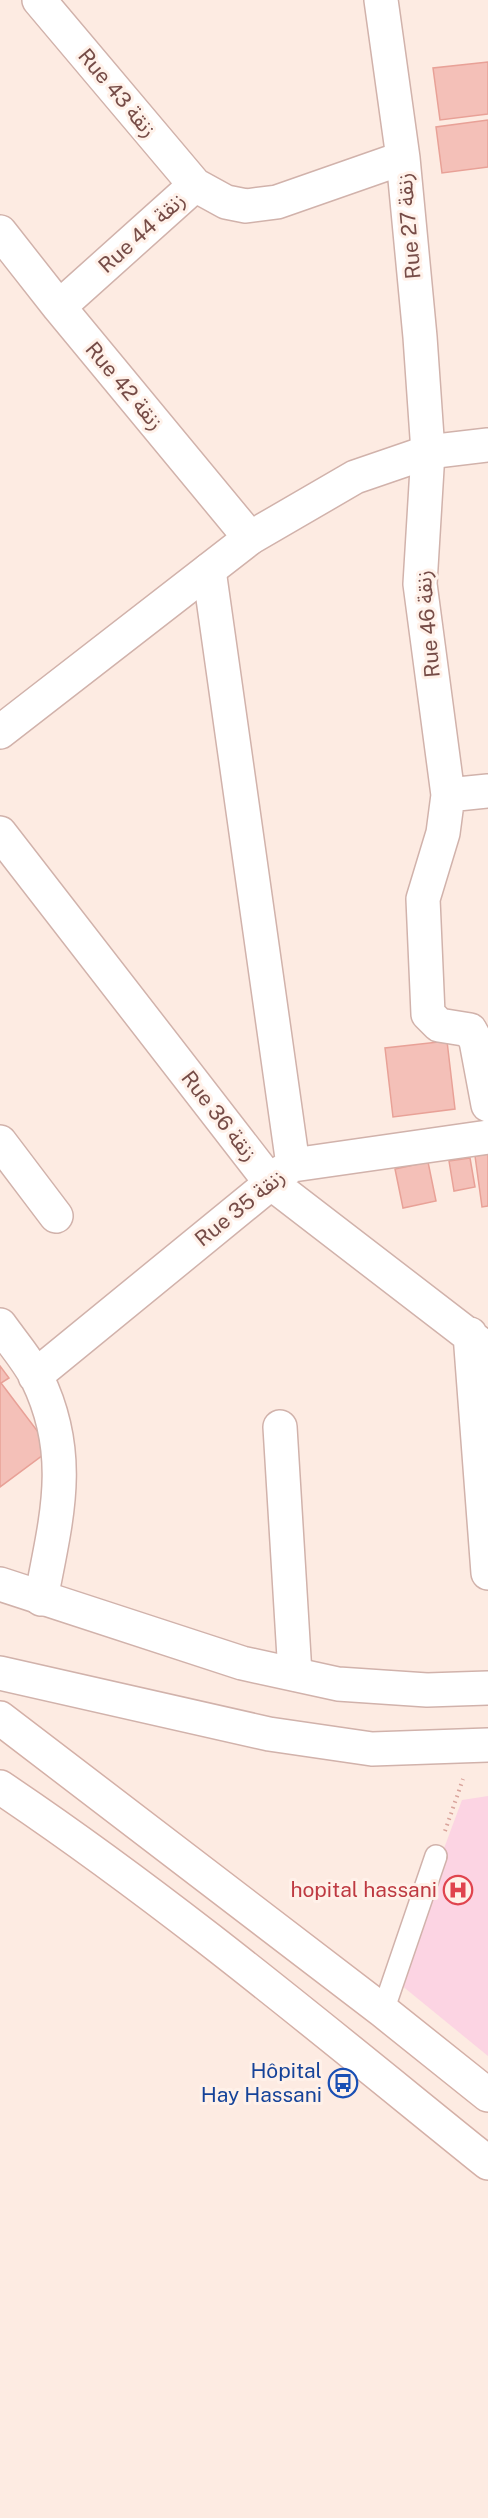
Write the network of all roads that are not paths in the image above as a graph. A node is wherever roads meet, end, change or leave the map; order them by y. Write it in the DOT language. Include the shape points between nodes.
graph roads {
  1 [pos="39,0"];
  2 [pos="381,0"];
  3 [pos="403,158"];
  4 [pos="195,185"];
  5 [pos="0,232"];
  6 [pos="59,308"];
  7 [pos="488,445"];
  8 [pos="428,452"];
  9 [pos="250,538"];
  10 [pos="209,570"];
  11 [pos="0,732"];
  12 [pos="488,791"];
  13 [pos="448,795"];
  14 [pos="0,833"];
  15 [pos="488,1104"];
  16 [pos="488,1137"];
  17 [pos="0,1142"];
  18 [pos="282,1174"];
  19 [pos="56,1216"];
  20 [pos="0,1325"];
  21 [pos="479,1342"];
  22 [pos="35,1376"];
  23 [pos="280,1427"];
  24 [pos="488,1573"];
  25 [pos="0,1584"];
  26 [pos="41,1599"];
  27 [pos="0,1673"];
  28 [pos="295,1674"];
  29 [pos="488,1688"];
  30 [pos="0,1718"];
  31 [pos="488,1745"];
  32 [pos="0,1787"];
  33 [pos="436,1856"];
  34 [pos="383,2011"];
  35 [pos="352,2053"];
  36 [pos="488,2095"];
  37 [pos="488,2163"];
  1 -- 4 [label="street, Rue 43 زنقة"];
  2 -- 3 [label="street, Rue 27 زنقة"];
  3 -- 4 [label="street, Rue 44 زنقة" via="277,202 246,206 226,202"];
  3 -- 8 [label="street, Rue 27 زنقة"];
  4 -- 6 [label="street, Rue 44 زنقة"];
  5 -- 6 [label="street, Rue 42 زنقة"];
  6 -- 9 [label="street, Rue 42 زنقة"];
  7 -- 8 [label="street"];
  8 -- 9 [label="street" via="355,477"];
  8 -- 13 [label="street, Rue 46 زنقة" via="420,584"];
  9 -- 10 [label="street"];
  10 -- 11 [label="street"];
  10 -- 18 [label="street"];
  12 -- 13 [label="street"];
  13 -- 15 [label="street, Rue 46 زنقة" via="442,833 423,899 428,1014 439,1024 470,1030 476,1041"];
  14 -- 18 [label="street, Rue 36 زنقة"];
  16 -- 18 [label="street, Rue 35 زنقة"];
  17 -- 19 [label="street"];
  18 -- 21 [label="street, Rue 36 زنقة"];
  18 -- 22 [label="street, Rue 35 زنقة"];
  20 -- 22 [label="street"];
  21 -- 24 [label="street"];
  22 -- 26 [label="street" via="48,1403 60,1452 59,1502"];
  23 -- 28 [label="street"];
  25 -- 26 [label="street"];
  26 -- 28 [label="street" via="242,1663"];
  27 -- 31 [label="street" via="269,1734 372,1749"];
  28 -- 29 [label="street" via="338,1684"];
  30 -- 34 [label="street"];
  32 -- 35 [label="street" via="72,1835"];
  33 -- 34 [label="lane"];
  34 -- 35 [label="street"];
  34 -- 36 [label="street"];
  35 -- 37 [label="street"];
}
